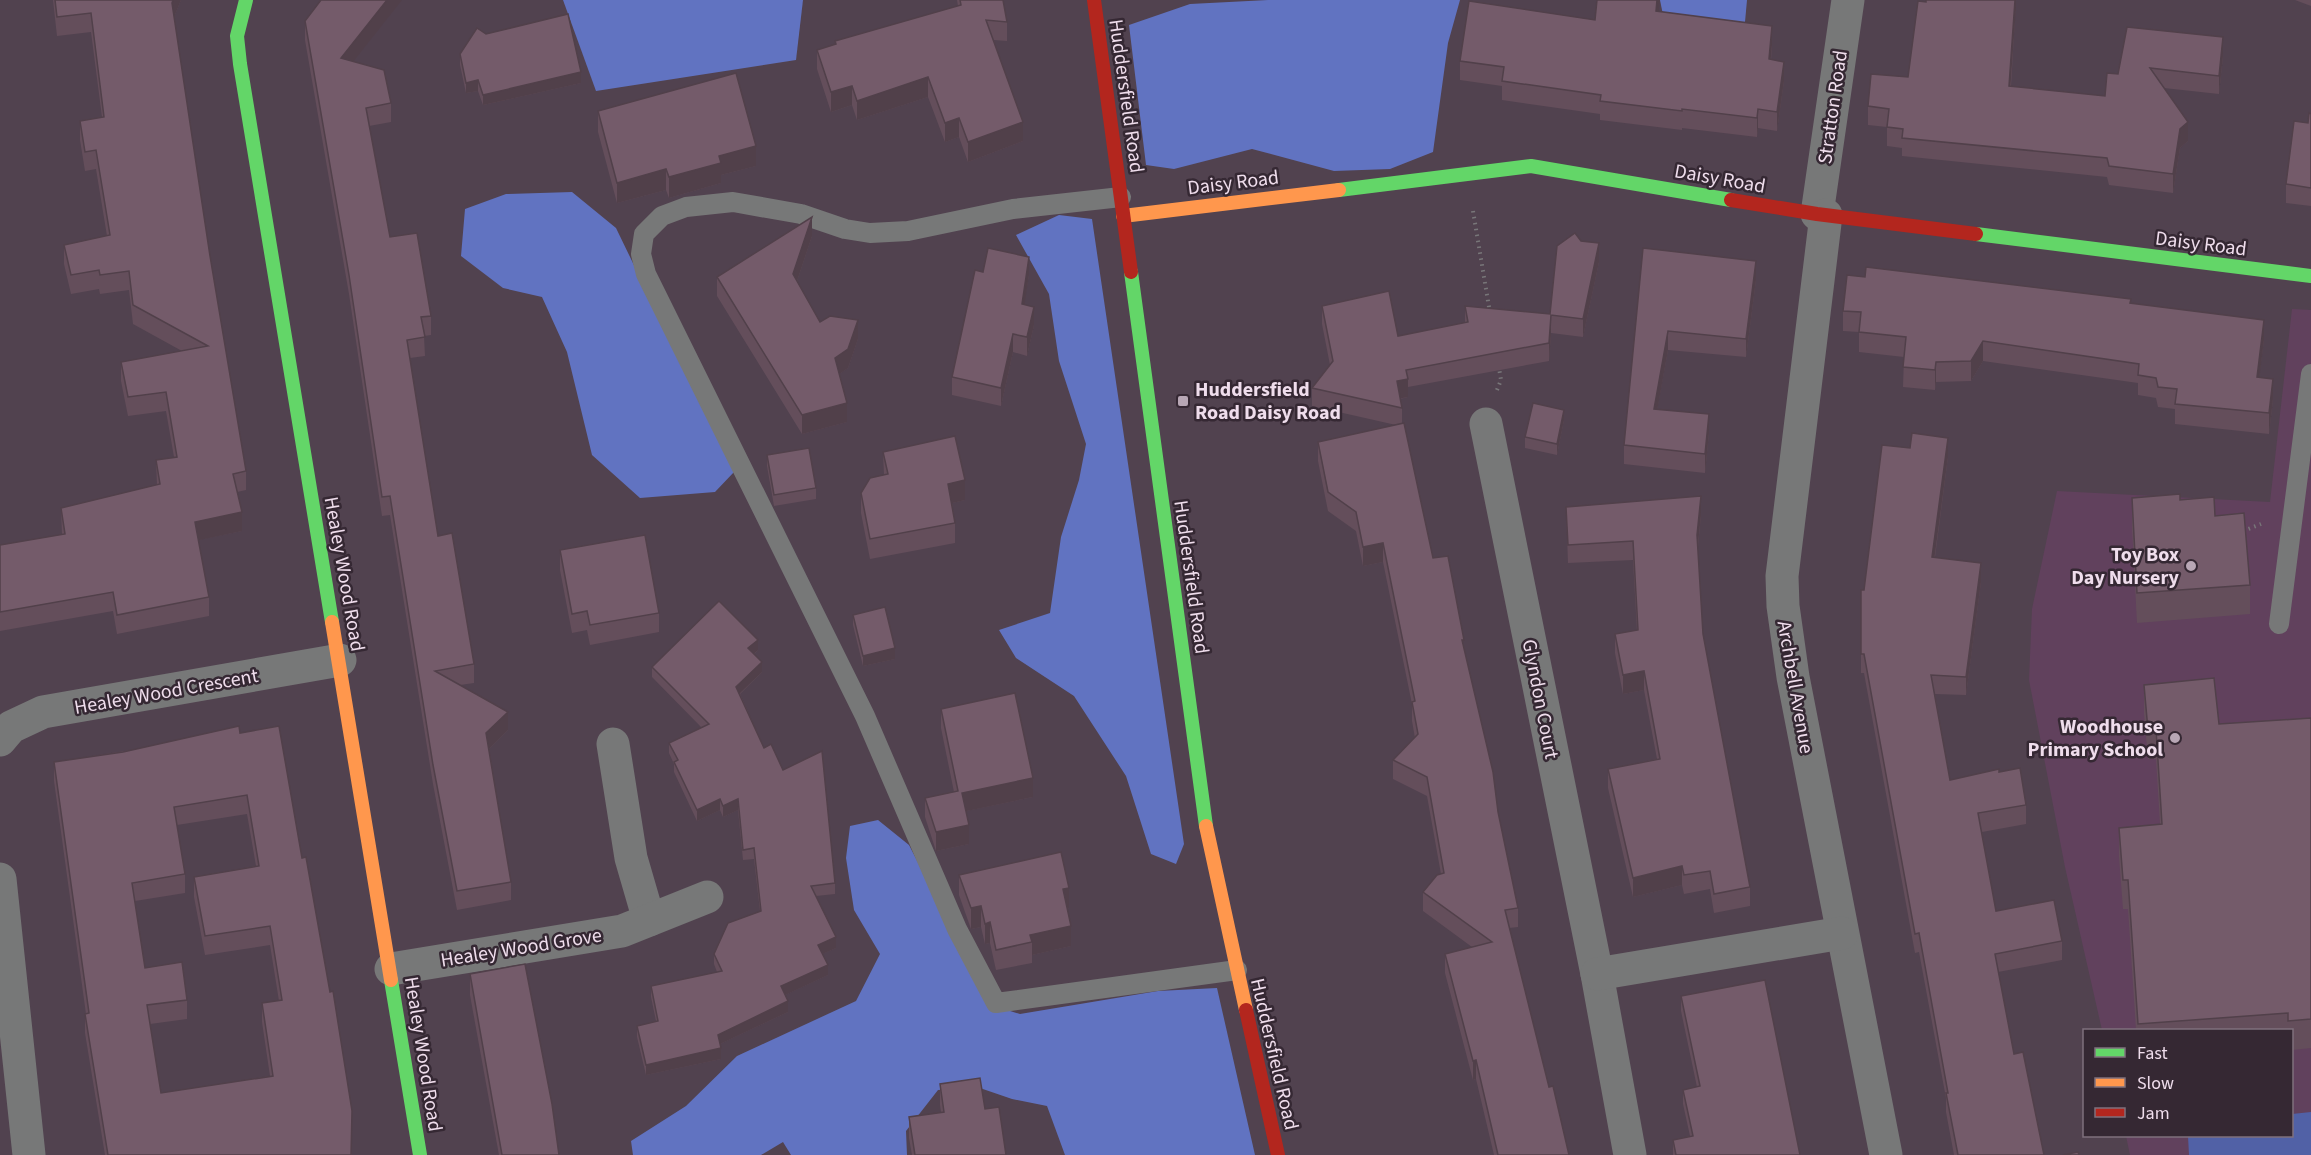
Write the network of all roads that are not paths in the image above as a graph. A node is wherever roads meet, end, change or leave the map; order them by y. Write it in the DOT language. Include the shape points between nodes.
graph roads {
  1 [pos="246,0"];
  2 [pos="1094,0"];
  3 [pos="1848,0"];
  4 [pos="1122,206"];
  5 [pos="1822,214"];
  6 [pos="2311,276"];
  7 [pos="2311,374"];
  8 [pos="1486,424"];
  9 [pos="2279,624"];
  10 [pos="340,660"];
  11 [pos="0,740"];
  12 [pos="613,744"];
  13 [pos="0,879"];
  14 [pos="707,897"];
  15 [pos="649,920"];
  16 [pos="1842,933"];
  17 [pos="391,969"];
  18 [pos="1237,970"];
  19 [pos="1597,974"];
  20 [pos="29,1155"];
  21 [pos="420,1155"];
  22 [pos="1278,1155"];
  23 [pos="1630,1155"];
  24 [pos="1886,1155"];
  1 -- 10 [label="street, Healey Wood Road" via="237,36 240,64"];
  2 -- 4 [label="street, Huddersfield Road"];
  3 -- 5 [label="street, Stratton Road"];
  4 -- 5 [label="street, Daisy Road" via="1531,166"];
  4 -- 18 [label="street, Huddersfield Road" via="1208,841"];
  4 -- 18 [label="lane" via="1047,204 908,231 870,233 845,230 801,214 734,202 686,207 662,216 644,234 641,254 646,274 865,716 957,929 996,1003"];
  5 -- 6 [label="street, Daisy Road"];
  5 -- 16 [label="street, Archbell Avenue" via="1782,576 1793,677"];
  7 -- 9 [label="lane"];
  8 -- 19 [label="street, Glyndon Court"];
  10 -- 11 [label="street, Healey Wood Crescent" via="43,712 11,727"];
  10 -- 17 [label="street, Healey Wood Road"];
  12 -- 15 [label="street" via="631,858"];
  13 -- 20 [label="street"];
  14 -- 15 [label="street, Healey Wood Grove"];
  15 -- 17 [label="street, Healey Wood Grove" via="622,931"];
  16 -- 19 [label="street"];
  16 -- 24 [label="street, Archbell Avenue"];
  17 -- 21 [label="street, Healey Wood Road"];
  18 -- 22 [label="street, Huddersfield Road"];
  19 -- 23 [label="street, Glyndon Court"];
}
